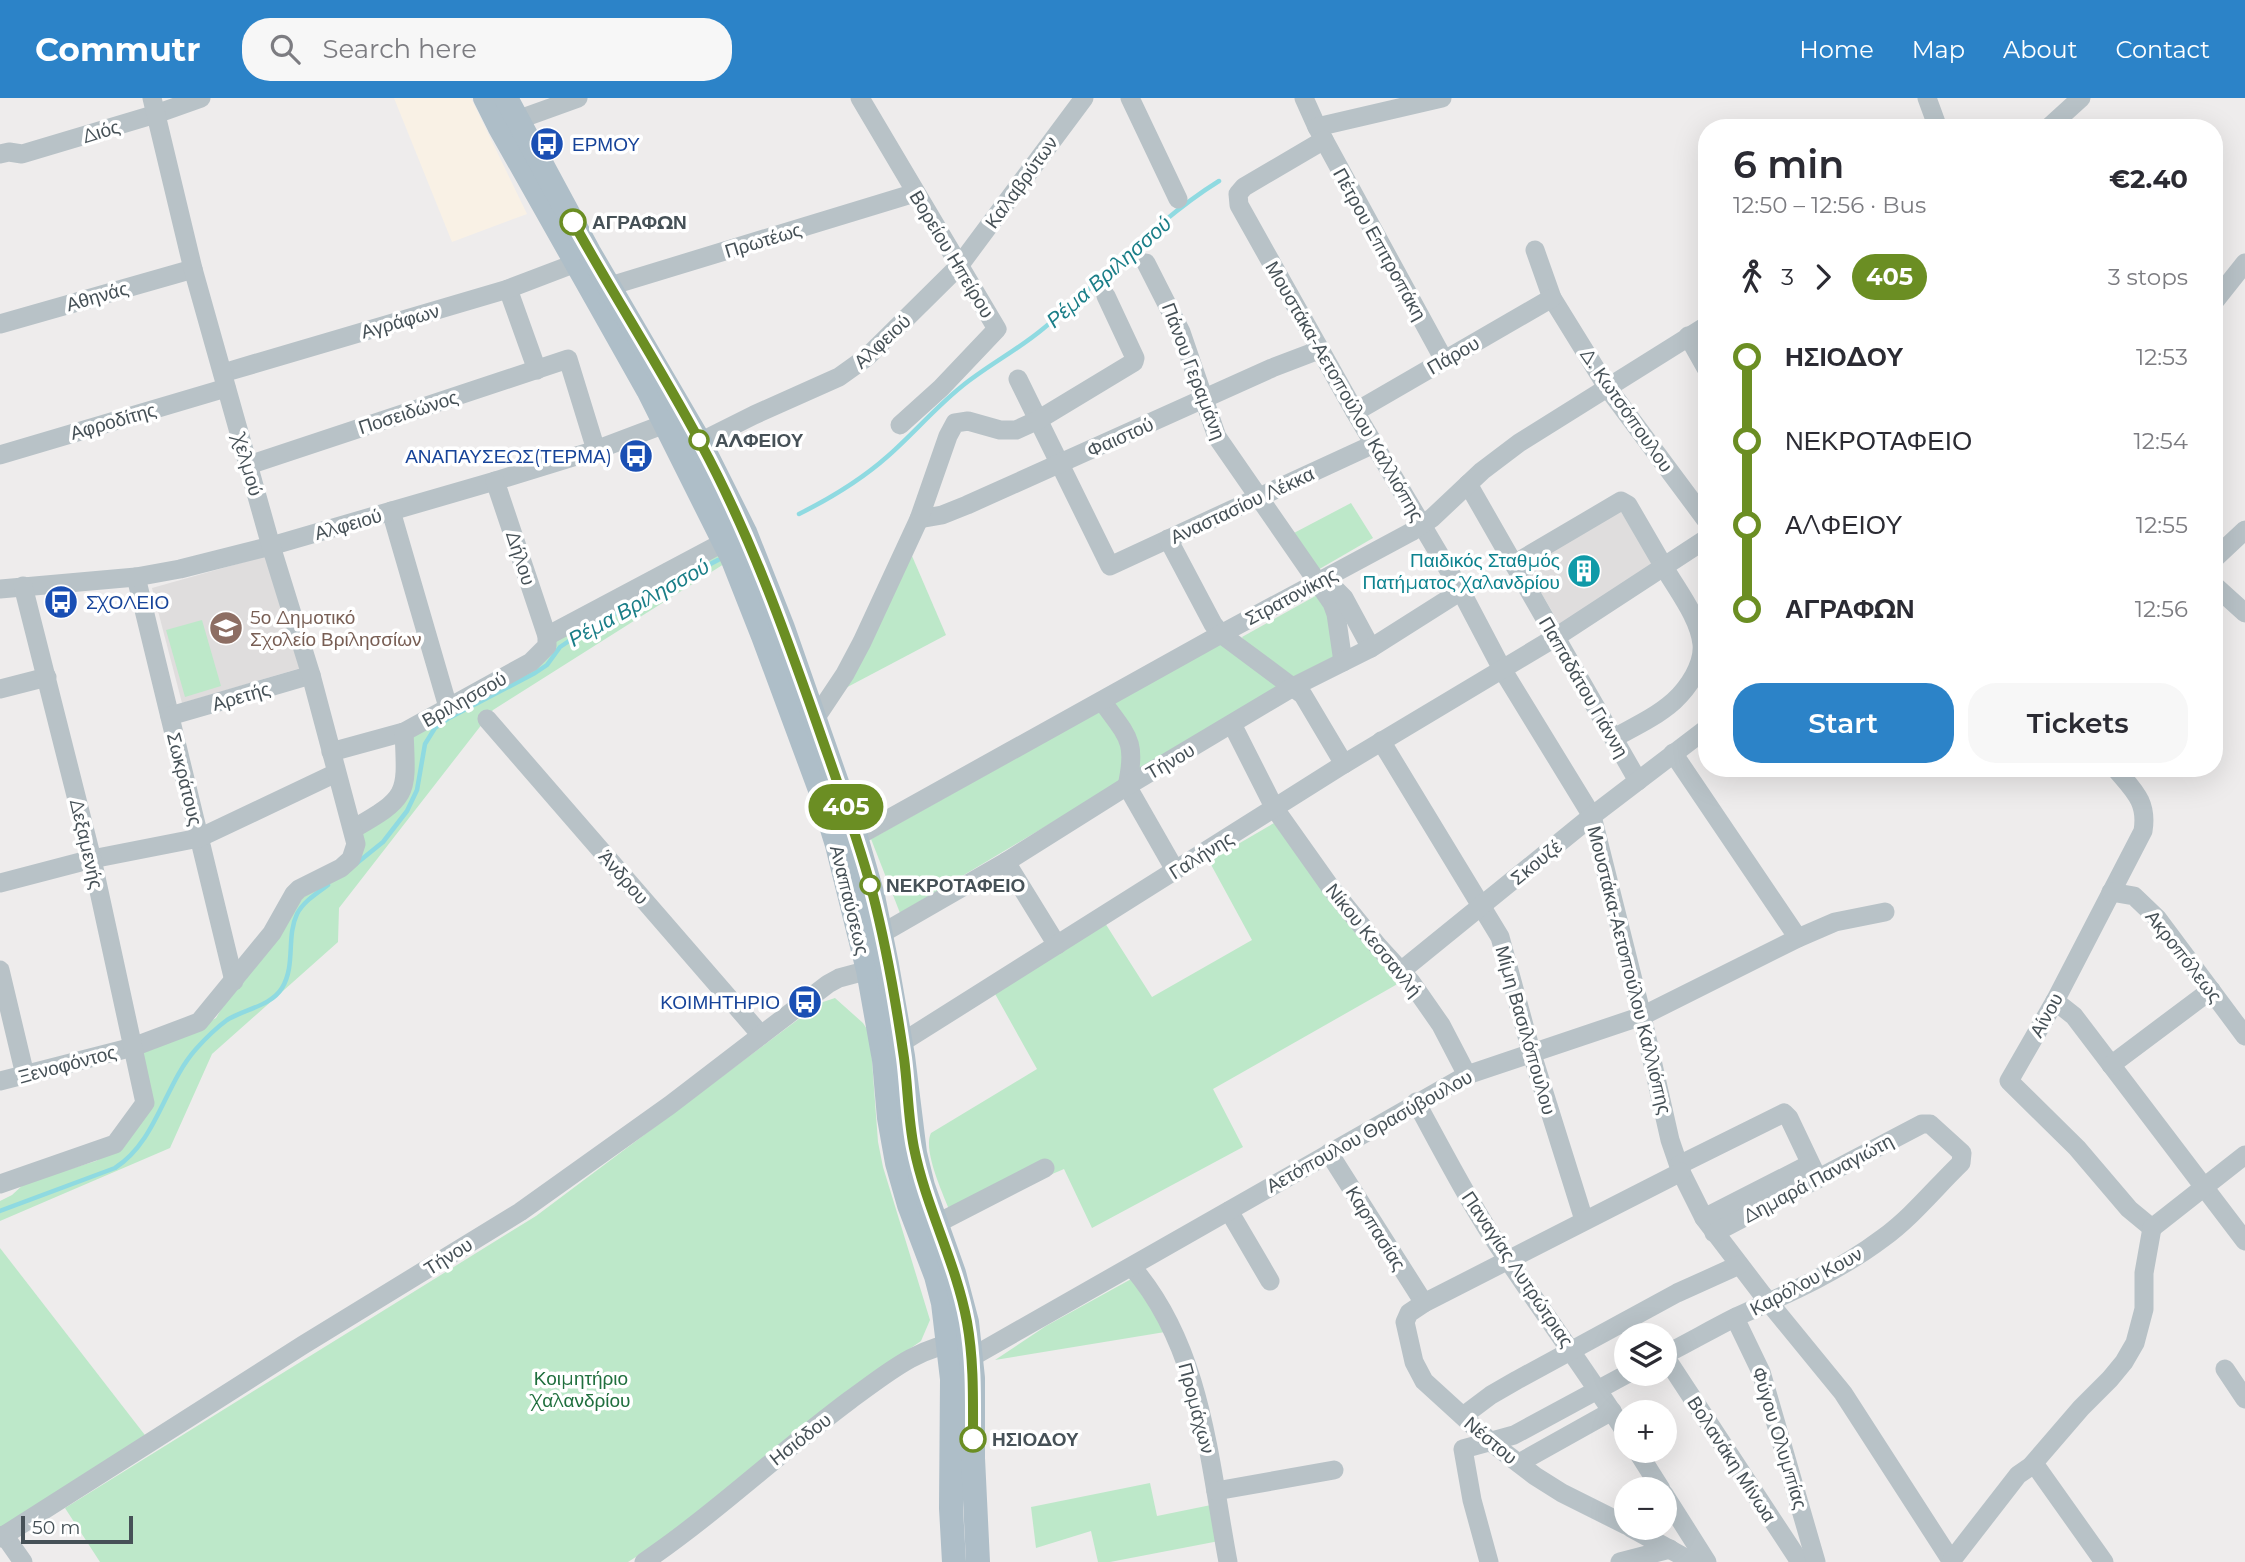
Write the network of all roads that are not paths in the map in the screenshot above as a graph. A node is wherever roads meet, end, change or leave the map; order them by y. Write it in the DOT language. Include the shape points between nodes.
graph roads {
  1 [pos="201,98"];
  2 [pos="485,98"];
  3 [pos="506,98"];
  4 [pos="578,98"];
  5 [pos="860,98"];
  6 [pos="1084,98"];
  7 [pos="1130,98"];
  8 [pos="1304,98"];
  9 [pos="1442,98"];
  10 [pos="1927,98"];
  11 [pos="2081,98"];
  12 [pos="154,106"];
  13 [pos="1935,119"];
  14 [pos="2058,119"];
  15 [pos="517,120"];
  16 [pos="1320,133"];
  17 [pos="0,154"];
  18 [pos="915,193"];
  19 [pos="1178,199"];
  20 [pos="1535,250"];
  21 [pos="1146,262"];
  22 [pos="576,263"];
  23 [pos="2245,263"];
  24 [pos="959,266"];
  25 [pos="193,269"];
  26 [pos="610,286"];
  27 [pos="508,289"];
  28 [pos="2223,291"];
  29 [pos="1106,296"];
  30 [pos="1552,298"];
  31 [pos="0,324"];
  32 [pos="1698,331"];
  33 [pos="1689,336"];
  34 [pos="1319,350"];
  35 [pos="1698,353"];
  36 [pos="1444,360"];
  37 [pos="537,370"];
  38 [pos="1018,379"];
  39 [pos="224,380"];
  40 [pos="1607,387"];
  41 [pos="1203,400"];
  42 [pos="1355,412"];
  43 [pos="1038,420"];
  44 [pos="900,425"];
  45 [pos="683,434"];
  46 [pos="1374,444"];
  47 [pos="596,450"];
  48 [pos="0,455"];
  49 [pos="1060,463"];
  50 [pos="248,465"];
  51 [pos="495,481"];
  52 [pos="1468,484"];
  53 [pos="1259,497"];
  54 [pos="1698,509"];
  55 [pos="391,511"];
  56 [pos="919,519"];
  57 [pos="1422,525"];
  58 [pos="2245,530"];
  59 [pos="1168,539"];
  60 [pos="724,542"];
  61 [pos="1698,544"];
  62 [pos="271,546"];
  63 [pos="2223,551"];
  64 [pos="1514,564"];
  65 [pos="1664,567"];
  66 [pos="136,577"];
  67 [pos="1317,581"];
  68 [pos="23,586"];
  69 [pos="0,589"];
  70 [pos="1461,591"];
  71 [pos="2223,593"];
  72 [pos="2245,613"];
  73 [pos="1698,631"];
  74 [pos="1221,634"];
  75 [pos="547,636"];
  76 [pos="1556,637"];
  77 [pos="1371,648"];
  78 [pos="1343,663"];
  79 [pos="1698,665"];
  80 [pos="1502,669"];
  81 [pos="311,675"];
  82 [pos="47,677"];
  83 [pos="1293,687"];
  84 [pos="0,689"];
  85 [pos="1102,701"];
  86 [pos="448,707"];
  87 [pos="170,716"];
  88 [pos="796,718"];
  89 [pos="487,719"];
  90 [pos="1232,724"];
  91 [pos="404,732"];
  92 [pos="1698,735"];
  93 [pos="1614,738"];
  94 [pos="1381,741"];
  95 [pos="331,752"];
  96 [pos="1673,753"];
  97 [pos="1344,764"];
  98 [pos="336,773"];
  99 [pos="2122,777"];
  100 [pos="1638,781"];
  101 [pos="1127,786"];
  102 [pos="1275,809"];
  103 [pos="1592,816"];
  104 [pos="353,829"];
  105 [pos="856,837"];
  106 [pos="199,838"];
  107 [pos="92,859"];
  108 [pos="1006,862"];
  109 [pos="1175,870"];
  110 [pos="0,883"];
  111 [pos="2111,892"];
  112 [pos="1481,906"];
  113 [pos="1885,912"];
  114 [pos="881,934"];
  115 [pos="1798,938"];
  116 [pos="1057,946"];
  117 [pos="877,967"];
  118 [pos="0,970"];
  119 [pos="1401,971"];
  120 [pos="234,981"];
  121 [pos="2211,990"];
  122 [pos="2055,1001"];
  123 [pos="1642,1016"];
  124 [pos="761,1035"];
  125 [pos="2245,1036"];
  126 [pos="901,1043"];
  127 [pos="133,1046"];
  128 [pos="1531,1051"];
  129 [pos="2111,1065"];
  130 [pos="25,1075"];
  131 [pos="1467,1075"];
  132 [pos="0,1081"];
  133 [pos="1416,1102"];
  134 [pos="1922,1124"];
  135 [pos="1329,1153"];
  136 [pos="2245,1155"];
  137 [pos="1045,1168"];
  138 [pos="1680,1168"];
  139 [pos="1814,1172"];
  140 [pos="0,1184"];
  141 [pos="2205,1186"];
  142 [pos="1229,1211"];
  143 [pos="1584,1220"];
  144 [pos="936,1224"];
  145 [pos="1709,1226"];
  146 [pos="2152,1228"];
  147 [pos="2245,1241"];
  148 [pos="1507,1259"];
  149 [pos="1739,1265"];
  150 [pos="1132,1267"];
  151 [pos="1270,1282"];
  152 [pos="1424,1303"];
  153 [pos="1769,1303"];
  154 [pos="1735,1318"];
  155 [pos="1677,1348"];
  156 [pos="960,1350"];
  157 [pos="1572,1350"];
  158 [pos="2225,1369"];
  159 [pos="1677,1375"];
  160 [pos="1614,1380"];
  161 [pos="1598,1388"];
  162 [pos="2245,1399"];
  163 [pos="1612,1411"];
  164 [pos="1614,1414"];
  165 [pos="1463,1416"];
  166 [pos="1492,1443"];
  167 [pos="1519,1463"];
  168 [pos="2031,1466"];
  169 [pos="1334,1470"];
  170 [pos="1216,1491"];
  171 [pos="1677,1515"];
  172 [pos="1614,1519"];
  173 [pos="2,1536"];
  174 [pos="1654,1540"];
  175 [pos="1670,1549"];
  176 [pos="1945,1558"];
  177 [pos="23,1562"];
  178 [pos="644,1562"];
  179 [pos="954,1562"];
  180 [pos="978,1562"];
  181 [pos="1228,1562"];
  182 [pos="1489,1562"];
  183 [pos="1620,1562"];
  184 [pos="1693,1562"];
  185 [pos="1707,1562"];
  186 [pos="1800,1562"];
  187 [pos="1816,1562"];
  188 [pos="2104,1562"];
  1 -- 12 [label="street, Διός"];
  2 -- 22 [label="main road, Αναπαύσεως"];
  3 -- 15 [label="main road, Αναπαύσεως"];
  4 -- 15 [label="street"];
  5 -- 18 [label="street, Βορείου Ηπείρου"];
  6 -- 24 [label="street, Καλαβρύτων"];
  7 -- 19 [label="street"];
  8 -- 16 [label="street, Πέτρου Επιτροπάκη"];
  9 -- 16 [label="street"];
  10 -- 13 [label="street"];
  11 -- 14 [label="street"];
  12 -- 17 [label="street, Διός" via="22,155"];
  12 -- 25 [label="street, Χελμού"];
  15 -- 26 [label="main road, Αναπαύσεως"];
  16 -- 34 [label="street, Μουστάκα-Αετοπούλου Καλλιόπης" via="1244,187 1237,200"];
  16 -- 36 [label="street, Πέτρου Επιτροπάκη"];
  18 -- 24 [label="street, Βορείου Ηπείρου"];
  18 -- 26 [label="street, Πρωτέως"];
  20 -- 30 [label="street, Δ. Κωτσόπουλου"];
  21 -- 41 [label="street, Πάνου Γεραμάνη" via="1181,332"];
  22 -- 27 [label="street, Αγράφων"];
  22 -- 45 [label="main road, Αναπαύσεως"];
  23 -- 28 [label="street"];
  24 -- 44 [label="street, Βορείου Ηπείρου" via="997,329"];
  24 -- 45 [label="street, Αλφειού" via="856,366 754,415 724,418"];
  25 -- 31 [label="street, Αθηνάς"];
  25 -- 39 [label="street, Χελμού"];
  26 -- 45 [label="main road, Αναπαύσεως"];
  27 -- 37 [label="street"];
  27 -- 39 [label="street, Αγράφων"];
  29 -- 43 [label="street" via="1135,361"];
  30 -- 36 [label="street, Πάρου"];
  30 -- 40 [label="street, Δ. Κωτσόπουλου"];
  32 -- 33 [label="street, Στρατονίκης"];
  33 -- 35 [label="street"];
  33 -- 40 [label="street, Στρατονίκης"];
  34 -- 41 [label="street, Φαιστού"];
  34 -- 42 [label="street, Μουστάκα-Αετοπούλου Καλλιόπης"];
  36 -- 42 [label="street, Πάρου"];
  37 -- 47 [label="street, Ποσειδώνος" via="568,359"];
  37 -- 50 [label="street, Ποσειδώνος"];
  38 -- 43 [label="street"];
  39 -- 48 [label="street, Αφροδίτης"];
  39 -- 50 [label="street, Χελμού"];
  40 -- 52 [label="street, Στρατονίκης" via="1519,443"];
  40 -- 54 [label="street, Δ. Κωτσόπουλου"];
  41 -- 49 [label="street, Φαιστού"];
  41 -- 53 [label="street, Πάνου Γεραμάνη" via="1217,437"];
  42 -- 46 [label="street, Μουστάκα-Αετοπούλου Καλλιόπης"];
  43 -- 49 [label="street"];
  43 -- 56 [label="street" via="1008,431 968,421 955,424"];
  45 -- 47 [label="street, Αλφειού"];
  45 -- 60 [label="main road, Αναπαύσεως"];
  45 -- 88 [label="main road, Αναπαύσεως" via="754,553"];
  46 -- 53 [label="street, Αναστασίου Λέκκα"];
  46 -- 57 [label="street, Μουστάκα-Αετοπούλου Καλλιόπης"];
  47 -- 51 [label="street, Αλφειού"];
  49 -- 56 [label="street, Φαιστού" via="942,515"];
  49 -- 59 [label="street, Αναστασίου Λέκκα" via="1110,566"];
  50 -- 62 [label="street, Χελμού"];
  51 -- 55 [label="street, Αλφειού"];
  51 -- 75 [label="street, Δήλου"];
  52 -- 57 [label="street, Στρατονίκης"];
  52 -- 64 [label="street, Παπαδάτου Γιάννη"];
  53 -- 59 [label="street, Αναστασίου Λέκκα"];
  53 -- 67 [label="street, Πάνου Γεραμάνη"];
  55 -- 62 [label="street, Αλφειού"];
  55 -- 86 [label="street"];
  56 -- 88 [label="street" via="851,663"];
  57 -- 67 [label="street, Στρατονίκης"];
  57 -- 70 [label="street, Μουστάκα-Αετοπούλου Καλλιόπης"];
  58 -- 63 [label="street"];
  59 -- 74 [label="street"];
  60 -- 75 [label="street, Βριλησσού"];
  60 -- 88 [label="main road, Αναπαύσεως"];
  61 -- 65 [label="street, Γαλήνης"];
  62 -- 66 [label="street, Αλφειού"];
  62 -- 81 [label="street, Χελμού"];
  64 -- 65 [label="street" via="1621,501 1628,505"];
  64 -- 76 [label="street, Παπαδάτου Γιάννη"];
  65 -- 73 [label="street"];
  65 -- 76 [label="street, Γαλήνης"];
  66 -- 68 [label="street, Αλφειού"];
  66 -- 87 [label="street, Σωκράτους"];
  67 -- 74 [label="street, Στρατονίκης"];
  67 -- 77 [label="street" via="1339,592"];
  67 -- 78 [label="street, Πάνου Γεραμάνη" via="1335,608"];
  68 -- 69 [label="street, Αλφειού"];
  68 -- 82 [label="street, Δεξαμενής"];
  70 -- 77 [label="street, Τήνου"];
  70 -- 80 [label="street, Μουστάκα-Αετοπούλου Καλλιόπης"];
  71 -- 72 [label="street"];
  74 -- 83 [label="street"];
  74 -- 85 [label="street, Στρατονίκης"];
  75 -- 86 [label="street, Βριλησσού" via="547,646 536,659"];
  76 -- 80 [label="street, Γαλήνης"];
  76 -- 93 [label="street, Παπαδάτου Γιάννη"];
  77 -- 78 [label="street, Τήνου"];
  78 -- 83 [label="street, Τήνου"];
  79 -- 93 [label="street" via="1674,700"];
  80 -- 94 [label="street, Γαλήνης"];
  80 -- 103 [label="street, Μουστάκα-Αετοπούλου Καλλιόπης"];
  81 -- 87 [label="street, Αρετής"];
  81 -- 95 [label="street, Χελμού"];
  82 -- 84 [label="street"];
  82 -- 107 [label="street, Δεξαμενής"];
  83 -- 90 [label="street, Τήνου"];
  83 -- 97 [label="street" via="1303,695"];
  85 -- 101 [label="street" via="1130,744 1133,759"];
  85 -- 105 [label="street, Στρατονίκης"];
  86 -- 91 [label="street, Βριλησσού"];
  87 -- 106 [label="street, Σωκράτους"];
  88 -- 105 [label="main road, Αναπαύσεως"];
  88 -- 117 [label="main road, Αναπαύσεως" via="807,785 837,845"];
  89 -- 124 [label="street, Άνδρου"];
  90 -- 101 [label="street, Τήνου"];
  90 -- 102 [label="street, Νίκου Κεσσανλή"];
  91 -- 95 [label="street"];
  91 -- 104 [label="street, Βριλησσού" via="406,779 402,790 385,811"];
  92 -- 96 [label="street, Σκουζέ"];
  93 -- 100 [label="street, Παπαδάτου Γιάννη"];
  94 -- 97 [label="street, Γαλήνης"];
  94 -- 112 [label="street, Μίμη Βασιλόπουλου"];
  95 -- 98 [label="street, Χελμού"];
  96 -- 100 [label="street, Σκουζέ"];
  96 -- 115 [label="street"];
  97 -- 102 [label="street, Γαλήνης"];
  98 -- 104 [label="street, Χελμού"];
  98 -- 106 [label="street"];
  99 -- 111 [label="street, Αίνου" via="2143,802 2146,816 2143,831"];
  100 -- 103 [label="street, Σκουζέ"];
  101 -- 108 [label="street, Τήνου"];
  101 -- 109 [label="street"];
  102 -- 109 [label="street, Γαλήνης"];
  102 -- 119 [label="street, Νίκου Κεσσανλή" via="1331,888"];
  103 -- 112 [label="street, Σκουζέ"];
  103 -- 123 [label="street, Μουστάκα-Αετοπούλου Καλλιόπης"];
  104 -- 120 [label="street" via="356,844 351,859 294,894 272,933"];
  105 -- 114 [label="main road, Αναπαύσεως"];
  106 -- 107 [label="street"];
  106 -- 120 [label="street, Σωκράτους"];
  107 -- 110 [label="street"];
  107 -- 127 [label="street, Δεξαμενής"];
  108 -- 114 [label="street, Τήνου"];
  108 -- 116 [label="street"];
  109 -- 116 [label="street, Γαλήνης"];
  111 -- 121 [label="street, Ακροπόλεως" via="2140,901"];
  111 -- 122 [label="street, Αίνου"];
  112 -- 119 [label="street, Σκουζέ"];
  112 -- 128 [label="street, Μίμη Βασιλόπουλου" via="1500,937"];
  113 -- 115 [label="street, Αετόπουλου Θρασύβουλου" via="1835,922"];
  114 -- 117 [label="main road, Αναπαύσεως"];
  115 -- 123 [label="street, Αετόπουλου Θρασύβουλου"];
  116 -- 126 [label="street, Γαλήνης"];
  117 -- 124 [label="street, Τήνου" via="828,984"];
  117 -- 126 [label="main road, Αναπαύσεως"];
  117 -- 156 [label="main road, Αναπαύσεως" via="893,1147"];
  118 -- 130 [label="street"];
  119 -- 131 [label="street, Νίκου Κεσσανλή" via="1441,1026"];
  120 -- 127 [label="street" via="199,1022"];
  121 -- 125 [label="street, Ακροπόλεως"];
  121 -- 129 [label="street"];
  122 -- 129 [label="street" via="2074,1016"];
  122 -- 146 [label="street, Αίνου" via="2009,1081"];
  123 -- 128 [label="street, Αετόπουλου Θρασύβουλου"];
  123 -- 138 [label="street, Μουστάκα-Αετοπούλου Καλλιόπης"];
  124 -- 173 [label="street, Τήνου" via="520,1212"];
  126 -- 144 [label="main road, Αναπαύσεως" via="911,1135"];
  127 -- 130 [label="street, Ξενοφόντος"];
  127 -- 140 [label="street, Δεξαμενής" via="145,1103 115,1144"];
  128 -- 131 [label="street, Αετόπουλου Θρασύβουλου"];
  128 -- 143 [label="street, Μίμη Βασιλόπουλου"];
  129 -- 141 [label="street"];
  130 -- 132 [label="street, Ξενοφόντος"];
  131 -- 133 [label="street, Αετόπουλου Θρασύβουλου"];
  133 -- 135 [label="street, Αετόπουλου Θρασύβουλου"];
  133 -- 148 [label="street, Παναγίας Λυτρώτριας"];
  134 -- 139 [label="street, Δημαρά Παναγιώτη"];
  134 -- 153 [label="street, Καρόλου Κουν" via="1930,1124 1959,1150 1961,1163 1882,1239 1833,1271"];
  135 -- 142 [label="street, Αετόπουλου Θρασύβουλου"];
  135 -- 152 [label="street, Καρπασίας"];
  136 -- 141 [label="street"];
  137 -- 144 [label="street"];
  138 -- 139 [label="street" via="1784,1113"];
  138 -- 143 [label="street"];
  138 -- 145 [label="street, Μουστάκα-Αετοπούλου Καλλιόπης"];
  139 -- 145 [label="street, Δημαρά Παναγιώτη"];
  141 -- 146 [label="street"];
  141 -- 147 [label="street"];
  142 -- 150 [label="street, Αετόπουλου Θρασύβουλου"];
  142 -- 151 [label="street"];
  143 -- 148 [label="street"];
  144 -- 156 [label="main road, Αναπαύσεως" via="960,1294"];
  145 -- 149 [label="street, Μουστάκα-Αετοπούλου Καλλιόπης"];
  146 -- 168 [label="street" via="2144,1273 2144,1309 2135,1343 2110,1379"];
  148 -- 152 [label="street"];
  148 -- 157 [label="street, Παναγίας Λυτρώτριας"];
  149 -- 153 [label="street, Μουστάκα-Αετοπούλου Καλλιόπης"];
  149 -- 157 [label="street"];
  150 -- 156 [label="street, Αετόπουλου Θρασύβουλου"];
  150 -- 170 [label="street, Προμάχων" via="1156,1298 1183,1355"];
  152 -- 165 [label="street, Νέστου" via="1408,1315 1406,1331 1418,1372"];
  153 -- 154 [label="street, Καρόλου Κουν"];
  153 -- 176 [label="street, Μουστάκα-Αετοπούλου Καλλιόπης" via="1843,1393"];
  154 -- 155 [label="street, Καρόλου Κουν"];
  154 -- 187 [label="street, Φύγου Ολυμπίας" via="1761,1371"];
  156 -- 178 [label="street, Ησιόδου" via="912,1357 879,1379"];
  156 -- 179 [label="main road, Αναπαύσεως"];
  156 -- 180 [label="main road, Αναπαύσεως" via="973,1458"];
  157 -- 161 [label="street, Παναγίας Λυτρώτριας"];
  157 -- 165 [label="street"];
  158 -- 162 [label="street"];
  159 -- 186 [label="street, Βολανάκη Μίνωα"];
  160 -- 161 [label="street"];
  161 -- 163 [label="street, Παναγίας Λυτρώτριας"];
  161 -- 166 [label="street"];
  163 -- 164 [label="street, Παναγίας Λυτρώτριας"];
  163 -- 167 [label="street"];
  165 -- 166 [label="street, Νέστου"];
  166 -- 167 [label="street, Νέστου"];
  166 -- 182 [label="street" via="1463,1449"];
  167 -- 172 [label="street, Νέστου" via="1562,1493"];
  168 -- 176 [label="street"];
  168 -- 188 [label="street" via="2042,1474"];
  169 -- 170 [label="street"];
  170 -- 181 [label="street, Προμάχων"];
  171 -- 185 [label="street"];
  173 -- 177 [label="street"];
  174 -- 175 [label="street, Νέστου"];
  175 -- 183 [label="street"];
  175 -- 184 [label="street, Νέστου"];
}
